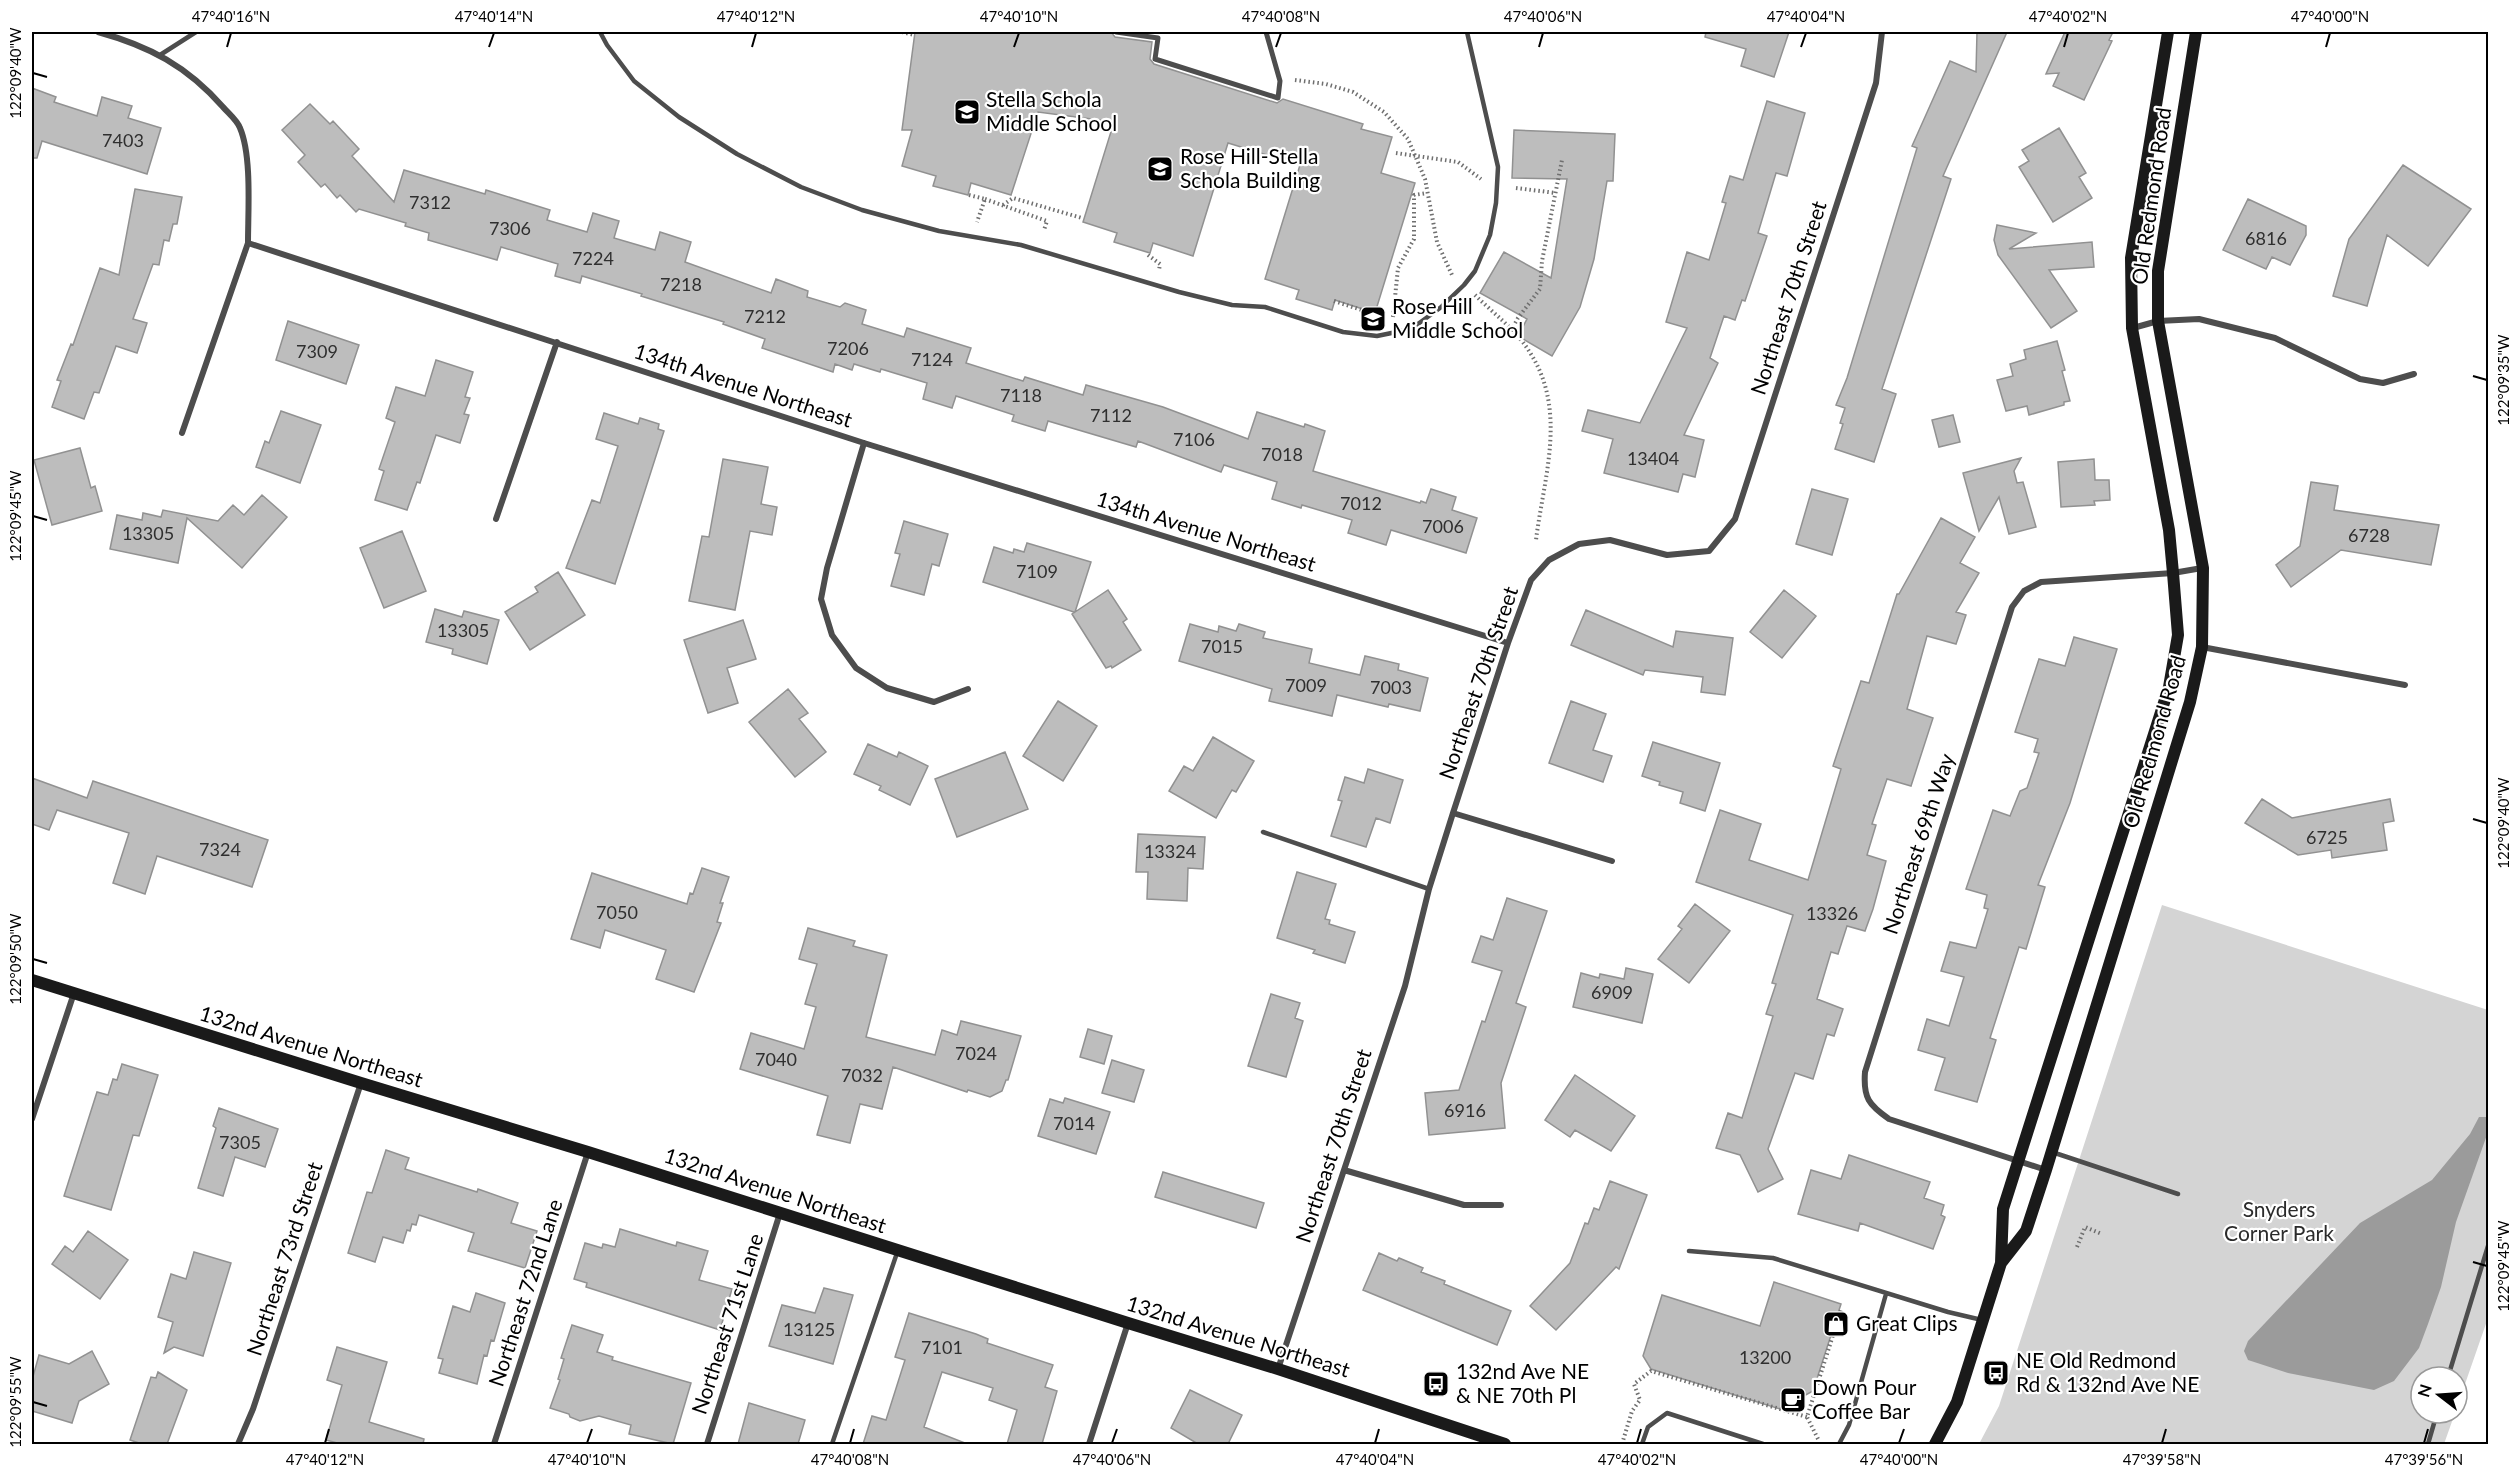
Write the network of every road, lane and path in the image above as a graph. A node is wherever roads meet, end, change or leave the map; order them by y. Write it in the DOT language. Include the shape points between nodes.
graph roads {
  1 [pos="98,32"];
  2 [pos="196,32"];
  3 [pos="600,32"];
  4 [pos="902,32"];
  5 [pos="1116,32"];
  6 [pos="1266,32"];
  7 [pos="1467,32"];
  8 [pos="1882,32"];
  9 [pos="2168,32"];
  10 [pos="2196,32"];
  11 [pos="912,34"];
  12 [pos="160,56"];
  13 [pos="1280,81"];
  14 [pos="1396,153"];
  15 [pos="1416,156"];
  16 [pos="1562,160"];
  17 [pos="1482,180"];
  18 [pos="1516,188"];
  19 [pos="1427,193"];
  20 [pos="1556,193"];
  21 [pos="969,195"];
  22 [pos="985,199"];
  23 [pos="1003,205"];
  24 [pos="1082,218"];
  25 [pos="977,222"];
  26 [pos="1044,231"];
  27 [pos="248,243"];
  28 [pos="1148,255"];
  29 [pos="1160,264"];
  30 [pos="1452,276"];
  31 [pos="1474,293"];
  32 [pos="1334,301"];
  33 [pos="1392,318"];
  34 [pos="1365,320"];
  35 [pos="2158,321"];
  36 [pos="2132,328"];
  37 [pos="1511,331"];
  38 [pos="557,342"];
  39 [pos="2414,374"];
  40 [pos="182,433"];
  41 [pos="864,443"];
  42 [pos="496,519"];
  43 [pos="1536,540"];
  44 [pos="2203,568"];
  45 [pos="2173,573"];
  46 [pos="1508,643"];
  47 [pos="2202,647"];
  48 [pos="2405,685"];
  49 [pos="968,689"];
  50 [pos="1453,813"];
  51 [pos="1263,832"];
  52 [pos="1612,861"];
  53 [pos="1430,889"];
  54 [pos="32,980"];
  55 [pos="74,993"];
  56 [pos="361,1083"];
  57 [pos="32,1119"];
  58 [pos="588,1152"];
  59 [pos="2052,1152"];
  60 [pos="2018,1161"];
  61 [pos="1344,1170"];
  62 [pos="2046,1170"];
  63 [pos="2178,1194"];
  64 [pos="1501,1205"];
  65 [pos="780,1213"];
  66 [pos="2102,1234"];
  67 [pos="2488,1246"];
  68 [pos="2077,1248"];
  69 [pos="898,1250"];
  70 [pos="1689,1251"];
  71 [pos="2001,1263"];
  72 [pos="1887,1294"];
  73 [pos="1841,1310"];
  74 [pos="1982,1320"];
  75 [pos="1128,1323"];
  76 [pos="2452,1365"];
  77 [pos="1278,1369"];
  78 [pos="1807,1417"];
  79 [pos="2434,1425"];
  80 [pos="1818,1439"];
  81 [pos="238,1444"];
  82 [pos="494,1444"];
  83 [pos="707,1444"];
  84 [pos="832,1444"];
  85 [pos="1089,1444"];
  86 [pos="1505,1444"];
  87 [pos="1622,1444"];
  88 [pos="1642,1444"];
  89 [pos="1763,1444"];
  90 [pos="1839,1444"];
  91 [pos="1935,1444"];
  92 [pos="2428,1444"];
  1 -- 12 [label="street"];
  2 -- 12 [label="lane"];
  3 -- 7 [label="lane" via="634,81 679,117 737,154 801,187 904,222 1022,245 1179,292 1265,307 1343,332 1377,336 1411,329 1440,308 1475,271 1490,235 1498,166"];
  4 -- 11 [label="path"];
  5 -- 13 [label="street" via="1158,38 1155,59 1278,98"];
  6 -- 13 [label="street"];
  8 -- 46 [label="street, Northeast 70th Street" via="1876,83 1735,519 1709,551 1667,555 1610,540 1569,549 1549,560 1532,580"];
  9 -- 36 [label="main road, Old Redmond Road" via="2131,258"];
  10 -- 35 [label="main road, Old Redmond Road" via="2158,272"];
  12 -- 27 [label="street" via="187,71 240,127 248,168"];
  13 -- 15 [label="path" via="1302,79 1353,92 1384,112 1408,139"];
  14 -- 15 [label="path"];
  15 -- 17 [label="path" via="1458,162"];
  15 -- 19 [label="path"];
  16 -- 20 [label="path"];
  18 -- 20 [label="path"];
  19 -- 30 [label="path" via="1437,242"];
  19 -- 33 [label="path" via="1414,195 1414,239 1398,268"];
  20 -- 37 [label="path" via="1540,289"];
  21 -- 22 [label="path"];
  22 -- 23 [label="path"];
  22 -- 25 [label="path"];
  23 -- 24 [label="path" via="1013,198"];
  23 -- 26 [label="path" via="1047,220"];
  27 -- 38 [label="street, 134th Avenue Northeast"];
  27 -- 40 [label="street"];
  28 -- 29 [label="path"];
  31 -- 37 [label="path"];
  32 -- 34 [label="path" via="1368,312"];
  35 -- 36 [label="street"];
  35 -- 39 [label="street" via="2199,319 2275,338 2360,379 2383,383"];
  35 -- 44 [label="main road, Old Redmond Road"];
  36 -- 45 [label="main road, Old Redmond Road" via="2169,530"];
  37 -- 43 [label="path" via="1530,352 1549,396 1552,434"];
  38 -- 41 [label="street, 134th Avenue Northeast"];
  38 -- 42 [label="street"];
  41 -- 46 [label="street, 134th Avenue Northeast"];
  41 -- 49 [label="street" via="820,599 832,635 856,668 887,688 934,702"];
  44 -- 45 [label="street, Northeast 69th Way"];
  44 -- 47 [label="main road, Old Redmond Road"];
  45 -- 60 [label="main road, Old Redmond Road" via="2178,635 2169,687"];
  45 -- 60 [label="street, Northeast 69th Way" via="2041,582 2024,591 2012,607 1865,1072 1863,1090 1873,1108 1889,1119"];
  46 -- 50 [label="street, Northeast 70th Street"];
  47 -- 48 [label="street"];
  47 -- 59 [label="main road, Old Redmond Road" via="2190,702"];
  50 -- 52 [label="street"];
  50 -- 53 [label="street, Northeast 70th Street"];
  51 -- 53 [label="lane"];
  53 -- 61 [label="street, Northeast 70th Street" via="1405,986"];
  54 -- 55 [label="main road, 132nd Avenue Northeast"];
  55 -- 56 [label="main road, 132nd Avenue Northeast"];
  55 -- 57 [label="street"];
  56 -- 58 [label="main road, 132nd Avenue Northeast"];
  56 -- 81 [label="street, Northeast 73rd Street"];
  58 -- 65 [label="main road, 132nd Avenue Northeast"];
  58 -- 82 [label="street, Northeast 72nd Lane"];
  59 -- 62 [label="main road, Old Redmond Road"];
  59 -- 63 [label="lane"];
  60 -- 62 [label="street, Northeast 69th Way"];
  60 -- 71 [label="main road, Old Redmond Road" via="2003,1209"];
  61 -- 64 [label="street" via="1464,1205"];
  61 -- 77 [label="street, Northeast 70th Street"];
  62 -- 71 [label="main road, Old Redmond Road" via="2026,1231"];
  65 -- 69 [label="main road, 132nd Avenue Northeast"];
  65 -- 83 [label="street, Northeast 71st Lane"];
  66 -- 68 [label="path" via="2085,1227"];
  67 -- 76 [label="lane"];
  69 -- 75 [label="main road, 132nd Avenue Northeast"];
  69 -- 84 [label="lane"];
  70 -- 72 [label="lane" via="1773,1258"];
  71 -- 74 [label="main road, Old Redmond Road"];
  72 -- 74 [label="lane"];
  72 -- 90 [label="lane" via="1849,1425"];
  73 -- 78 [label="path"];
  74 -- 91 [label="main road, Old Redmond Road" via="1957,1402"];
  75 -- 77 [label="main road, 132nd Avenue Northeast"];
  75 -- 85 [label="street"];
  77 -- 86 [label="main road, 132nd Avenue Northeast"];
  78 -- 80 [label="path"];
  78 -- 87 [label="path" via="1651,1371 1634,1384 1640,1400"];
  79 -- 92 [label="lane"];
  88 -- 89 [label="lane" via="1648,1427 1667,1413"];
}
